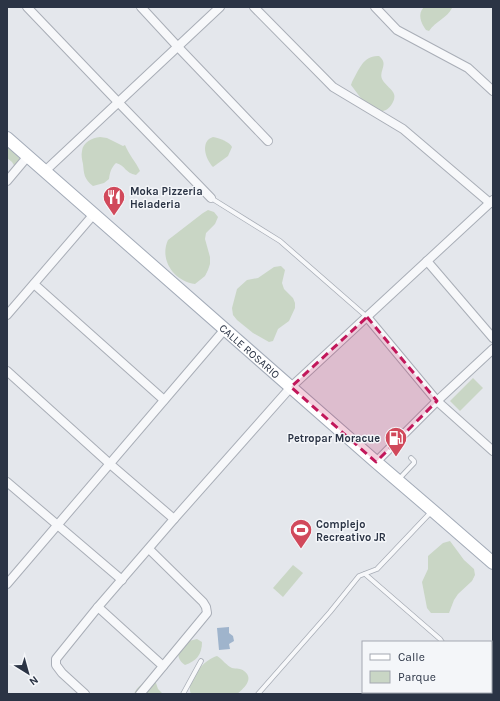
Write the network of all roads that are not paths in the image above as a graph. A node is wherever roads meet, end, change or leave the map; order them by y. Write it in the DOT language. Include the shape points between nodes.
graph roads {
  1 [pos="26,7"];
  2 [pos="141,7"];
  3 [pos="220,7"];
  4 [pos="254,7"];
  5 [pos="375,7"];
  6 [pos="178,47"];
  7 [pos="493,91"];
  8 [pos="118,102"];
  9 [pos="7,138"];
  10 [pos="268,141"];
  11 [pos="28,156"];
  12 [pos="45,171"];
  13 [pos="7,181"];
  14 [pos="211,198"];
  15 [pos="491,202"];
  16 [pos="94,214"];
  17 [pos="427,261"];
  18 [pos="34,284"];
  19 [pos="7,315"];
  20 [pos="367,317"];
  21 [pos="225,329"];
  22 [pos="493,338"];
  23 [pos="493,349"];
  24 [pos="7,371"];
  25 [pos="292,387"];
  26 [pos="164,400"];
  27 [pos="437,401"];
  28 [pos="493,451"];
  29 [pos="412,458"];
  30 [pos="376,462"];
  31 [pos="110,464"];
  32 [pos="398,480"];
  33 [pos="7,482"];
  34 [pos="432,510"];
  35 [pos="174,519"];
  36 [pos="58,525"];
  37 [pos="149,549"];
  38 [pos="493,563"];
  39 [pos="365,574"];
  40 [pos="122,580"];
  41 [pos="7,584"];
  42 [pos="98,607"];
  43 [pos="441,641"];
  44 [pos="201,661"];
  45 [pos="163,666"];
  46 [pos="85,694"];
  47 [pos="140,694"];
  48 [pos="183,694"];
  49 [pos="258,694"];
  1 -- 8 [label="street"];
  2 -- 6 [label="street"];
  3 -- 6 [label="street"];
  4 -- 15 [label="street" via="333,87 403,129"];
  5 -- 7 [label="street" via="397,30 468,68"];
  6 -- 8 [label="street"];
  6 -- 10 [label="street"];
  8 -- 12 [label="street"];
  8 -- 14 [label="street"];
  9 -- 11 [label="main road, CALLE ROSARIO"];
  11 -- 12 [label="main road, CALLE ROSARIO"];
  11 -- 13 [label="street"];
  12 -- 16 [label="main road, CALLE ROSARIO"];
  14 -- 20 [label="lane" via="280,241"];
  15 -- 17 [label="street"];
  16 -- 18 [label="street"];
  16 -- 21 [label="main road, CALLE ROSARIO"];
  17 -- 20 [label="street"];
  17 -- 22 [label="street"];
  18 -- 19 [label="street"];
  18 -- 26 [label="street"];
  20 -- 25 [label="street"];
  20 -- 27 [label="street"];
  21 -- 25 [label="main road, CALLE ROSARIO"];
  21 -- 26 [label="street"];
  23 -- 27 [label="street"];
  24 -- 31 [label="street"];
  25 -- 30 [label="main road, CALLE ROSARIO"];
  25 -- 35 [label="street"];
  26 -- 31 [label="street"];
  27 -- 28 [label="street"];
  27 -- 30 [label="street" via="398,445"];
  29 -- 32 [label="lane" via="414,463"];
  30 -- 32 [label="main road, CALLE ROSARIO"];
  31 -- 35 [label="street"];
  31 -- 36 [label="street"];
  32 -- 34 [label="main road, CALLE ROSARIO"];
  33 -- 36 [label="street"];
  34 -- 38 [label="main road, CALLE ROSARIO"];
  34 -- 39 [label="lane" via="377,569"];
  35 -- 37 [label="street"];
  36 -- 40 [label="street"];
  36 -- 41 [label="street"];
  37 -- 40 [label="street"];
  37 -- 45 [label="street" via="203,602 207,613"];
  39 -- 43 [label="lane"];
  39 -- 49 [label="lane" via="359,576"];
  40 -- 42 [label="street"];
  42 -- 45 [label="street"];
  42 -- 46 [label="street" via="56,659 56,665 62,673"];
  44 -- 48 [label="lane"];
  45 -- 47 [label="street"];
}
